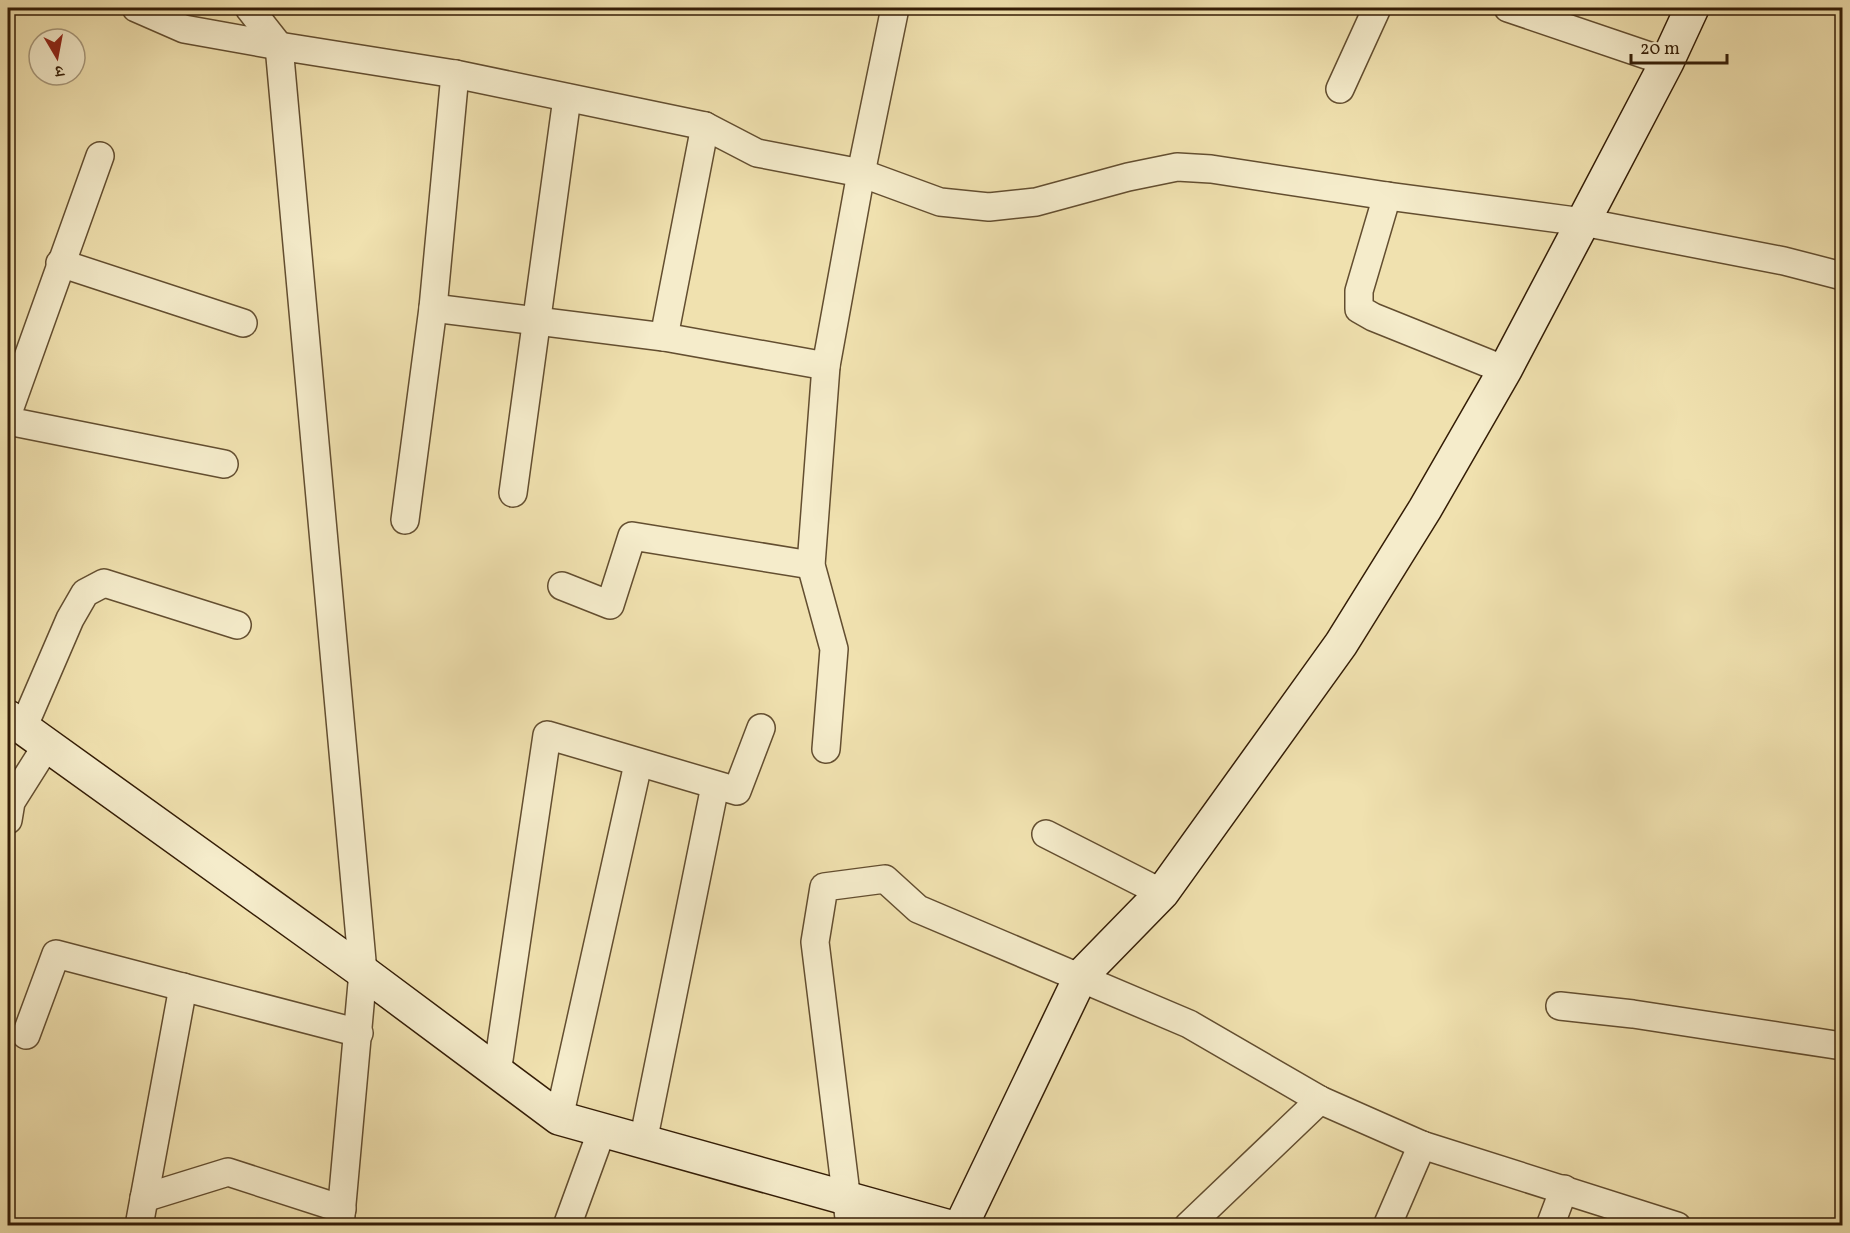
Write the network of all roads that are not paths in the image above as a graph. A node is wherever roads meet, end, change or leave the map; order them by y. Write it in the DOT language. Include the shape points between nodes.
graph roads {
  1 [pos="136,8"];
  2 [pos="249,8"];
  3 [pos="895,8"];
  4 [pos="1377,8"];
  5 [pos="1508,8"];
  6 [pos="1692,8"];
  7 [pos="279,46"];
  8 [pos="1667,62"];
  9 [pos="455,74"];
  10 [pos="1340,89"];
  11 [pos="567,98"];
  12 [pos="705,126"];
  13 [pos="100,156"];
  14 [pos="861,173"];
  15 [pos="1387,196"];
  16 [pos="1584,222"];
  17 [pos="60,263"];
  18 [pos="1842,276"];
  19 [pos="434,308"];
  20 [pos="535,320"];
  21 [pos="243,323"];
  22 [pos="664,337"];
  23 [pos="826,366"];
  24 [pos="1505,370"];
  25 [pos="8,413"];
  26 [pos="8,421"];
  27 [pos="224,464"];
  28 [pos="513,493"];
  29 [pos="405,520"];
  30 [pos="811,565"];
  31 [pos="562,586"];
  32 [pos="237,625"];
  33 [pos="761,728"];
  34 [pos="26,730"];
  35 [pos="826,750"];
  36 [pos="638,764"];
  37 [pos="715,786"];
  38 [pos="8,820"];
  39 [pos="1046,834"];
  40 [pos="1162,893"];
  41 [pos="363,972"];
  42 [pos="1081,976"];
  43 [pos="183,987"];
  44 [pos="1560,1006"];
  45 [pos="359,1032"];
  46 [pos="26,1035"];
  47 [pos="1842,1046"];
  48 [pos="497,1073"];
  49 [pos="1320,1100"];
  50 [pos="559,1118"];
  51 [pos="602,1130"];
  52 [pos="643,1142"];
  53 [pos="1422,1145"];
  54 [pos="1564,1189"];
  55 [pos="144,1198"];
  56 [pos="848,1212"];
  57 [pos="341,1217"];
  58 [pos="139,1226"];
  59 [pos="567,1226"];
  60 [pos="946,1226"];
  61 [pos="962,1226"];
  62 [pos="1188,1226"];
  63 [pos="1387,1226"];
  64 [pos="1550,1226"];
  65 [pos="1677,1226"];
  1 -- 7 [label="street" via="184,29"];
  2 -- 7 [label="street"];
  3 -- 14 [label="street"];
  4 -- 10 [label="street"];
  5 -- 8 [label="street"];
  6 -- 8 [label="street"];
  7 -- 9 [label="street"];
  7 -- 41 [label="street"];
  8 -- 16 [label="street"];
  9 -- 11 [label="street"];
  9 -- 19 [label="street"];
  11 -- 12 [label="street"];
  11 -- 20 [label="street"];
  12 -- 14 [label="street" via="757,153"];
  12 -- 22 [label="street"];
  13 -- 17 [label="street"];
  14 -- 15 [label="street" via="940,202 989,207 1036,202 1177,167 1243,172"];
  14 -- 23 [label="street"];
  15 -- 16 [label="street"];
  15 -- 24 [label="street" via="1359,291 1359,309"];
  16 -- 18 [label="street" via="1785,261"];
  16 -- 24 [label="street"];
  17 -- 21 [label="street"];
  17 -- 25 [label="street"];
  19 -- 20 [label="street"];
  19 -- 29 [label="street"];
  20 -- 22 [label="street"];
  20 -- 28 [label="street"];
  22 -- 23 [label="street"];
  23 -- 30 [label="street"];
  24 -- 40 [label="street" via="1341,644"];
  26 -- 27 [label="street"];
  30 -- 31 [label="street" via="632,536 610,605"];
  30 -- 35 [label="street" via="834,649"];
  32 -- 34 [label="street" via="104,583 85,593 70,619"];
  33 -- 37 [label="street" via="737,791"];
  34 -- 38 [label="street"];
  34 -- 41 [label="street"];
  36 -- 37 [label="street"];
  36 -- 48 [label="street" via="547,735"];
  36 -- 50 [label="street"];
  37 -- 52 [label="street"];
  39 -- 40 [label="street"];
  40 -- 42 [label="street"];
  41 -- 45 [label="street"];
  41 -- 48 [label="street"];
  42 -- 49 [label="street" via="1189,1024"];
  42 -- 56 [label="street" via="918,909 885,879 824,887 815,942"];
  42 -- 61 [label="street"];
  43 -- 45 [label="street"];
  43 -- 46 [label="street" via="56,954"];
  43 -- 55 [label="street"];
  44 -- 47 [label="street"];
  45 -- 57 [label="street"];
  48 -- 50 [label="street"];
  49 -- 53 [label="street"];
  49 -- 62 [label="street"];
  50 -- 51 [label="street"];
  51 -- 52 [label="street"];
  51 -- 59 [label="street"];
  52 -- 56 [label="street"];
  53 -- 54 [label="street"];
  53 -- 63 [label="street"];
  54 -- 64 [label="street"];
  54 -- 65 [label="street"];
  55 -- 57 [label="street" via="228,1172"];
  55 -- 58 [label="street"];
  56 -- 60 [label="street"];
}
